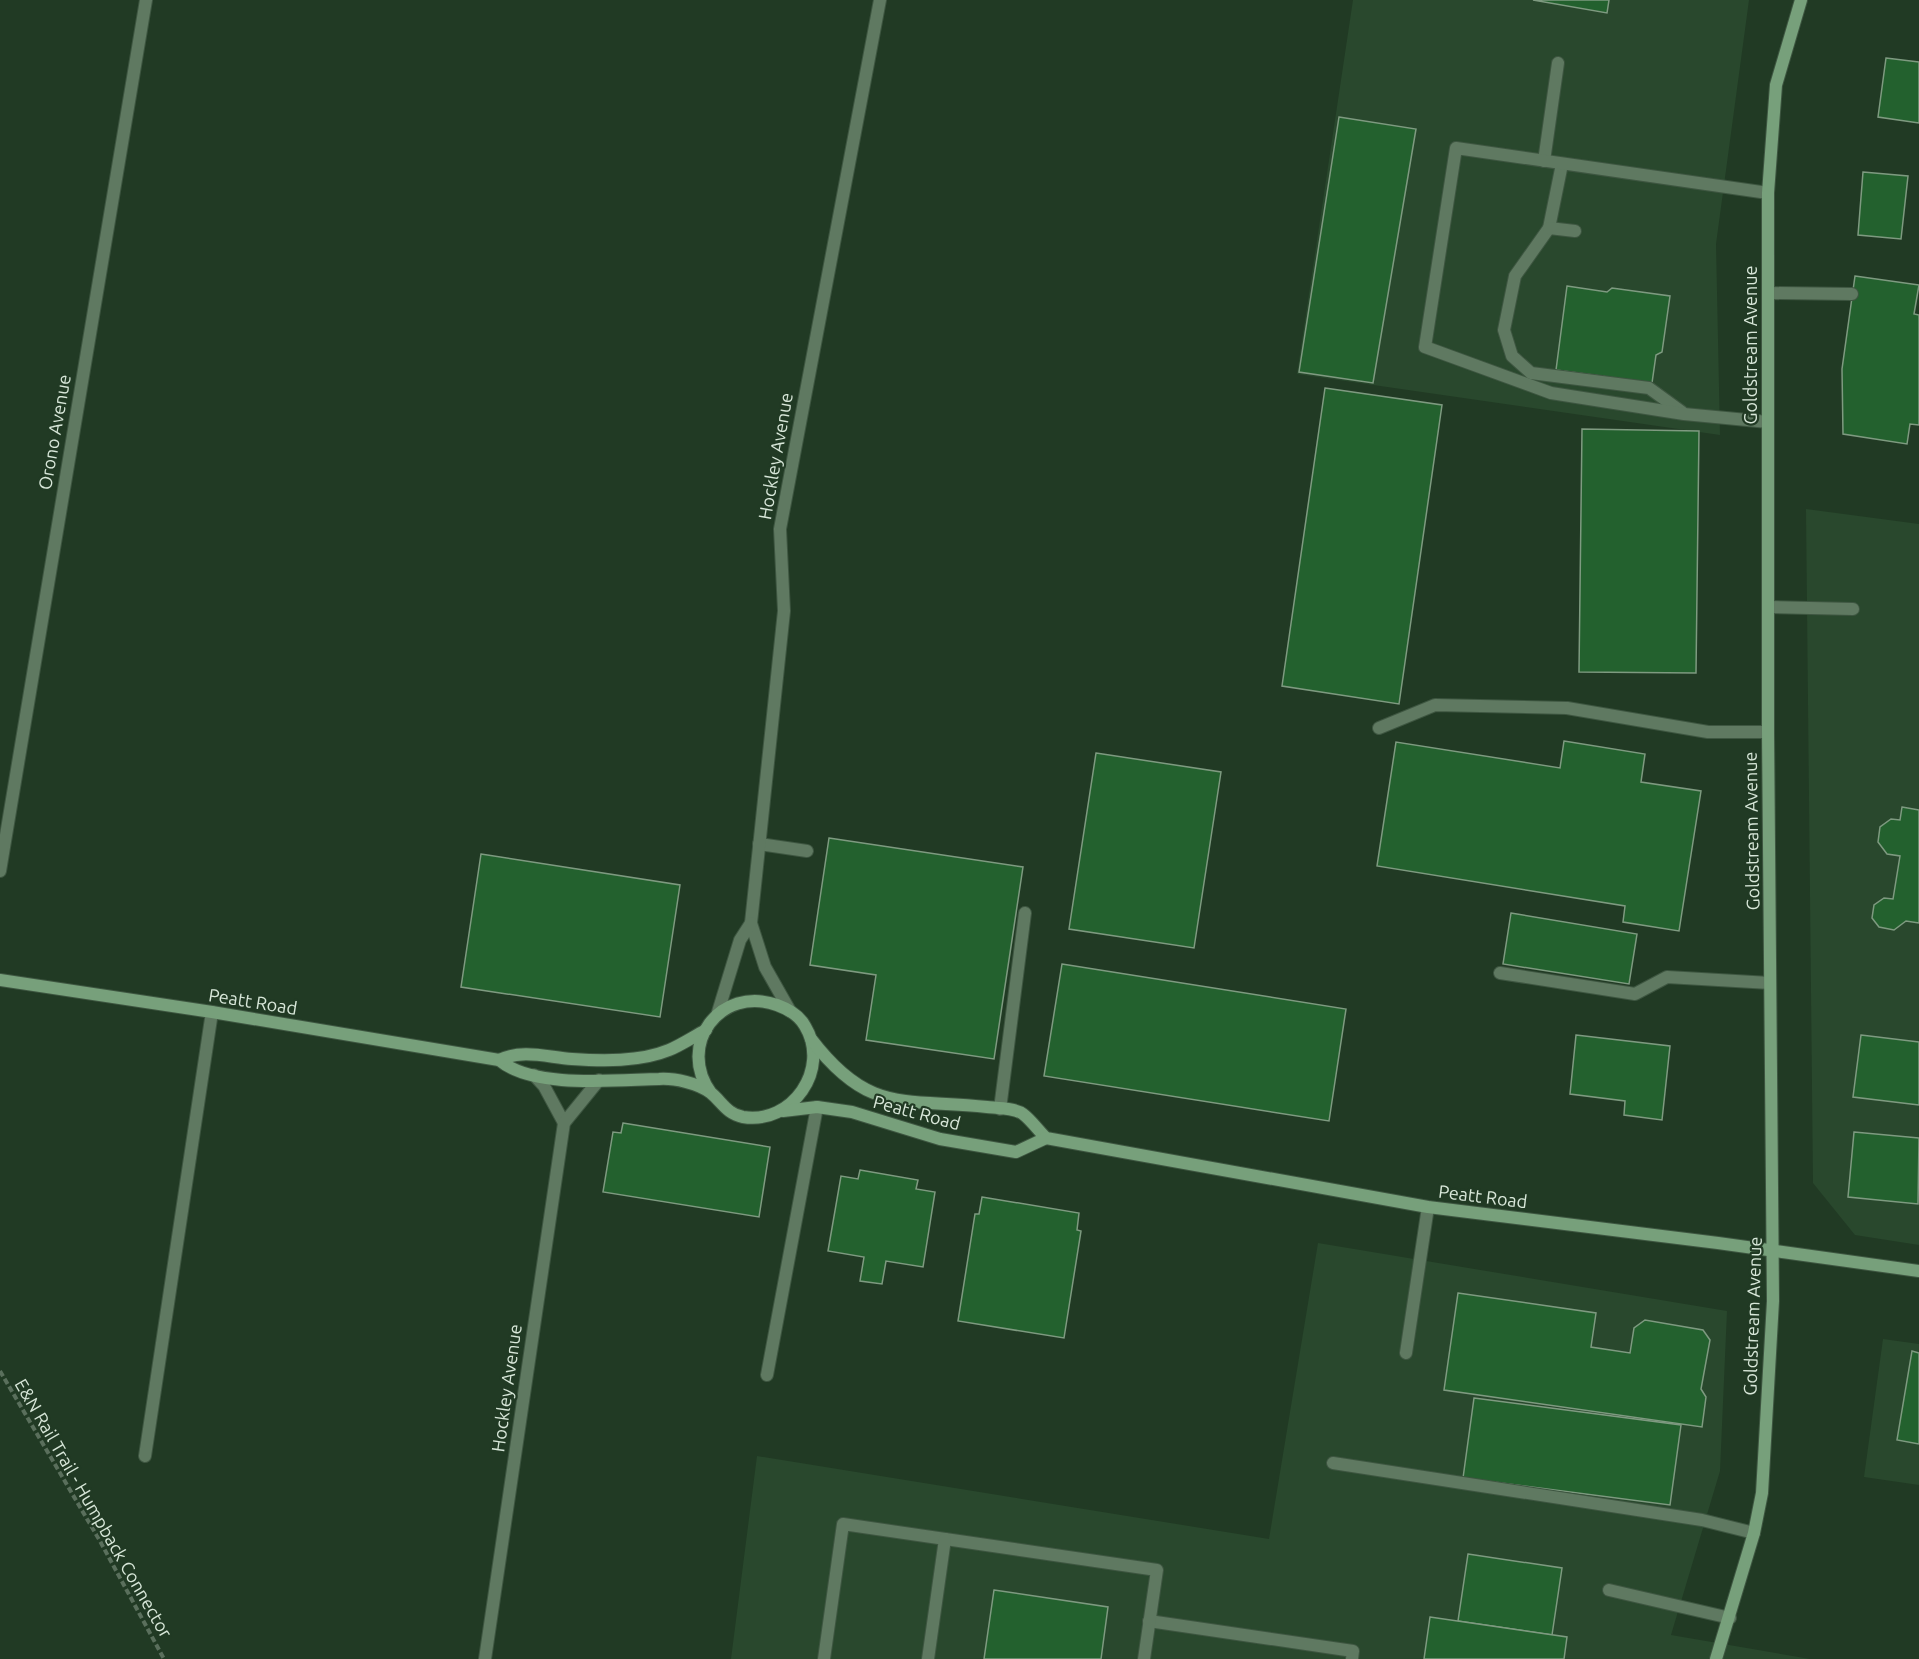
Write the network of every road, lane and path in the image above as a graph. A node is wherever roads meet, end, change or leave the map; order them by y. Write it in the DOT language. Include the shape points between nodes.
graph roads {
  1 [pos="146,0"];
  2 [pos="880,0"];
  3 [pos="1801,0"];
  4 [pos="1558,63"];
  5 [pos="1544,161"];
  6 [pos="1562,164"];
  7 [pos="1768,193"];
  8 [pos="1549,228"];
  9 [pos="1575,231"];
  10 [pos="1768,293"];
  11 [pos="1852,294"];
  12 [pos="1684,414"];
  13 [pos="1768,422"];
  14 [pos="1768,607"];
  15 [pos="1853,609"];
  16 [pos="1379,728"];
  17 [pos="1768,732"];
  18 [pos="759,844"];
  19 [pos="807,851"];
  20 [pos="0,871"];
  21 [pos="1025,913"];
  22 [pos="751,923"];
  23 [pos="1500,972"];
  24 [pos="0,980"];
  25 [pos="1770,983"];
  26 [pos="790,1011"];
  27 [pos="212,1012"];
  28 [pos="718,1012"];
  29 [pos="705,1030"];
  30 [pos="811,1039"];
  31 [pos="499,1060"];
  32 [pos="534,1076"];
  33 [pos="599,1080"];
  34 [pos="711,1093"];
  35 [pos="817,1107"];
  36 [pos="1000,1109"];
  37 [pos="776,1112"];
  38 [pos="564,1123"];
  39 [pos="1046,1137"];
  40 [pos="1428,1207"];
  41 [pos="1772,1251"];
  42 [pos="1919,1271"];
  43 [pos="1406,1353"];
  44 [pos="0,1371"];
  45 [pos="767,1375"];
  46 [pos="145,1456"];
  47 [pos="1333,1463"];
  48 [pos="1754,1533"];
  49 [pos="945,1539"];
  50 [pos="1609,1590"];
  51 [pos="1731,1618"];
  52 [pos="1149,1621"];
  53 [pos="164,1659"];
  54 [pos="485,1659"];
  55 [pos="824,1659"];
  56 [pos="928,1659"];
  57 [pos="1144,1659"];
  58 [pos="1352,1659"];
  59 [pos="1716,1659"];
  1 -- 20 [label="street, Orono Avenue"];
  2 -- 18 [label="street, Hockley Avenue" via="780,529 784,611"];
  3 -- 7 [label="street, Goldstream Avenue" via="1776,85"];
  4 -- 5 [label="street"];
  5 -- 6 [label="street"];
  5 -- 12 [label="street" via="1456,148 1425,347 1551,393"];
  6 -- 7 [label="street"];
  6 -- 8 [label="street"];
  7 -- 10 [label="street, Goldstream Avenue"];
  8 -- 9 [label="street"];
  8 -- 12 [label="street" via="1515,276 1504,330 1512,356 1531,373 1648,388"];
  10 -- 11 [label="street"];
  10 -- 13 [label="street, Goldstream Avenue"];
  12 -- 13 [label="street"];
  13 -- 14 [label="street, Goldstream Avenue"];
  14 -- 15 [label="street"];
  14 -- 17 [label="street, Goldstream Avenue"];
  16 -- 17 [label="street" via="1436,705 1567,708 1708,732"];
  17 -- 25 [label="street, Goldstream Avenue"];
  18 -- 19 [label="street"];
  18 -- 22 [label="street, Hockley Avenue"];
  21 -- 36 [label="street"];
  22 -- 26 [label="street, Hockley Avenue" via="765,967"];
  22 -- 28 [label="street, Hockley Avenue" via="741,940"];
  23 -- 25 [label="street" via="1635,994 1667,977"];
  24 -- 27 [label="street, Peatt Road"];
  25 -- 41 [label="street, Goldstream Avenue"];
  26 -- 28 [label="street" via="753,1000"];
  26 -- 30 [label="street, Peatt Road"];
  27 -- 31 [label="street, Peatt Road"];
  27 -- 46 [label="street"];
  28 -- 29 [label="street, Peatt Road"];
  29 -- 31 [label="street, Peatt Road" via="669,1050 638,1058 571,1059 527,1053 510,1054"];
  29 -- 34 [label="street, Peatt Road" via="699,1069"];
  30 -- 36 [label="street, Peatt Road" via="837,1071 890,1099"];
  30 -- 37 [label="street, Peatt Road" via="813,1057 807,1086 791,1104"];
  31 -- 32 [label="street, Peatt Road" via="509,1069"];
  32 -- 33 [label="street, Peatt Road"];
  32 -- 38 [label="street" via="544,1086"];
  33 -- 34 [label="street, Peatt Road" via="675,1079"];
  33 -- 38 [label="street"];
  34 -- 37 [label="street, Peatt Road" via="734,1114 757,1118"];
  35 -- 37 [label="street, Peatt Road"];
  35 -- 39 [label="street, Peatt Road" via="852,1112 939,1139 1016,1152"];
  35 -- 45 [label="street"];
  36 -- 39 [label="street, Peatt Road" via="1021,1113"];
  38 -- 54 [label="street, Hockley Avenue"];
  39 -- 40 [label="street, Peatt Road"];
  40 -- 41 [label="street, Peatt Road"];
  40 -- 43 [label="street"];
  41 -- 42 [label="street, Peatt Road"];
  41 -- 48 [label="street, Goldstream Avenue" via="1773,1301 1762,1493"];
  44 -- 53 [label="path, E&N Rail Trail - Humpback Connector"];
  47 -- 48 [label="street" via="1702,1520"];
  48 -- 51 [label="street, Goldstream Avenue"];
  49 -- 52 [label="street" via="1156,1570"];
  49 -- 55 [label="street" via="843,1524"];
  49 -- 56 [label="street"];
  50 -- 51 [label="street"];
  51 -- 59 [label="street, Goldstream Avenue"];
  52 -- 57 [label="street"];
  52 -- 58 [label="street" via="1353,1651"];
}
